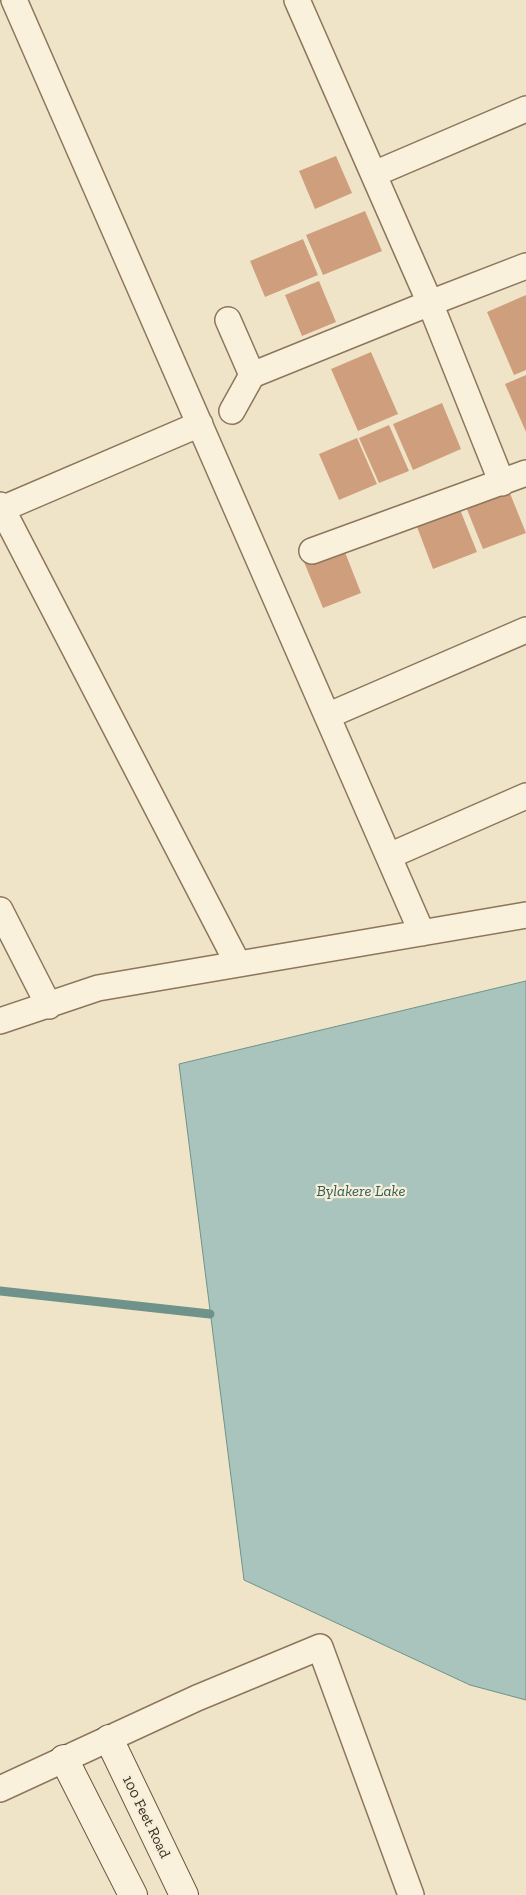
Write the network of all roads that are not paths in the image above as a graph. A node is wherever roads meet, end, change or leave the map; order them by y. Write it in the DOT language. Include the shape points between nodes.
graph roads {
  1 [pos="14,0"];
  2 [pos="297,0"];
  3 [pos="526,110"];
  4 [pos="374,174"];
  5 [pos="526,266"];
  6 [pos="430,303"];
  7 [pos="228,320"];
  8 [pos="252,375"];
  9 [pos="232,411"];
  10 [pos="200,424"];
  11 [pos="526,473"];
  12 [pos="502,483"];
  13 [pos="1,507"];
  14 [pos="312,551"];
  15 [pos="526,630"];
  16 [pos="328,716"];
  17 [pos="526,796"];
  18 [pos="389,856"];
  19 [pos="0,910"];
  20 [pos="526,915"];
  21 [pos="422,932"];
  22 [pos="238,964"];
  23 [pos="49,1006"];
  24 [pos="0,1021"];
  25 [pos="109,1738"];
  26 [pos="64,1759"];
  27 [pos="0,1789"];
  28 [pos="133,1895"];
  29 [pos="184,1895"];
  30 [pos="411,1895"];
  1 -- 10 [label="street"];
  2 -- 4 [label="street"];
  3 -- 4 [label="street"];
  4 -- 6 [label="street"];
  5 -- 6 [label="street"];
  6 -- 8 [label="street"];
  6 -- 12 [label="street"];
  7 -- 8 [label="street"];
  8 -- 9 [label="street"];
  10 -- 13 [label="street"];
  10 -- 16 [label="street"];
  11 -- 12 [label="street"];
  12 -- 14 [label="street"];
  13 -- 22 [label="street"];
  15 -- 16 [label="street"];
  16 -- 18 [label="street"];
  17 -- 18 [label="street"];
  18 -- 21 [label="street"];
  19 -- 23 [label="street"];
  20 -- 21 [label="street"];
  21 -- 22 [label="street"];
  22 -- 23 [label="street" via="98,988"];
  23 -- 24 [label="street"];
  25 -- 26 [label="street"];
  25 -- 29 [label="main road, 100 Feet Road"];
  25 -- 30 [label="street" via="320,1647"];
  26 -- 27 [label="street"];
  26 -- 28 [label="main road"];
}
